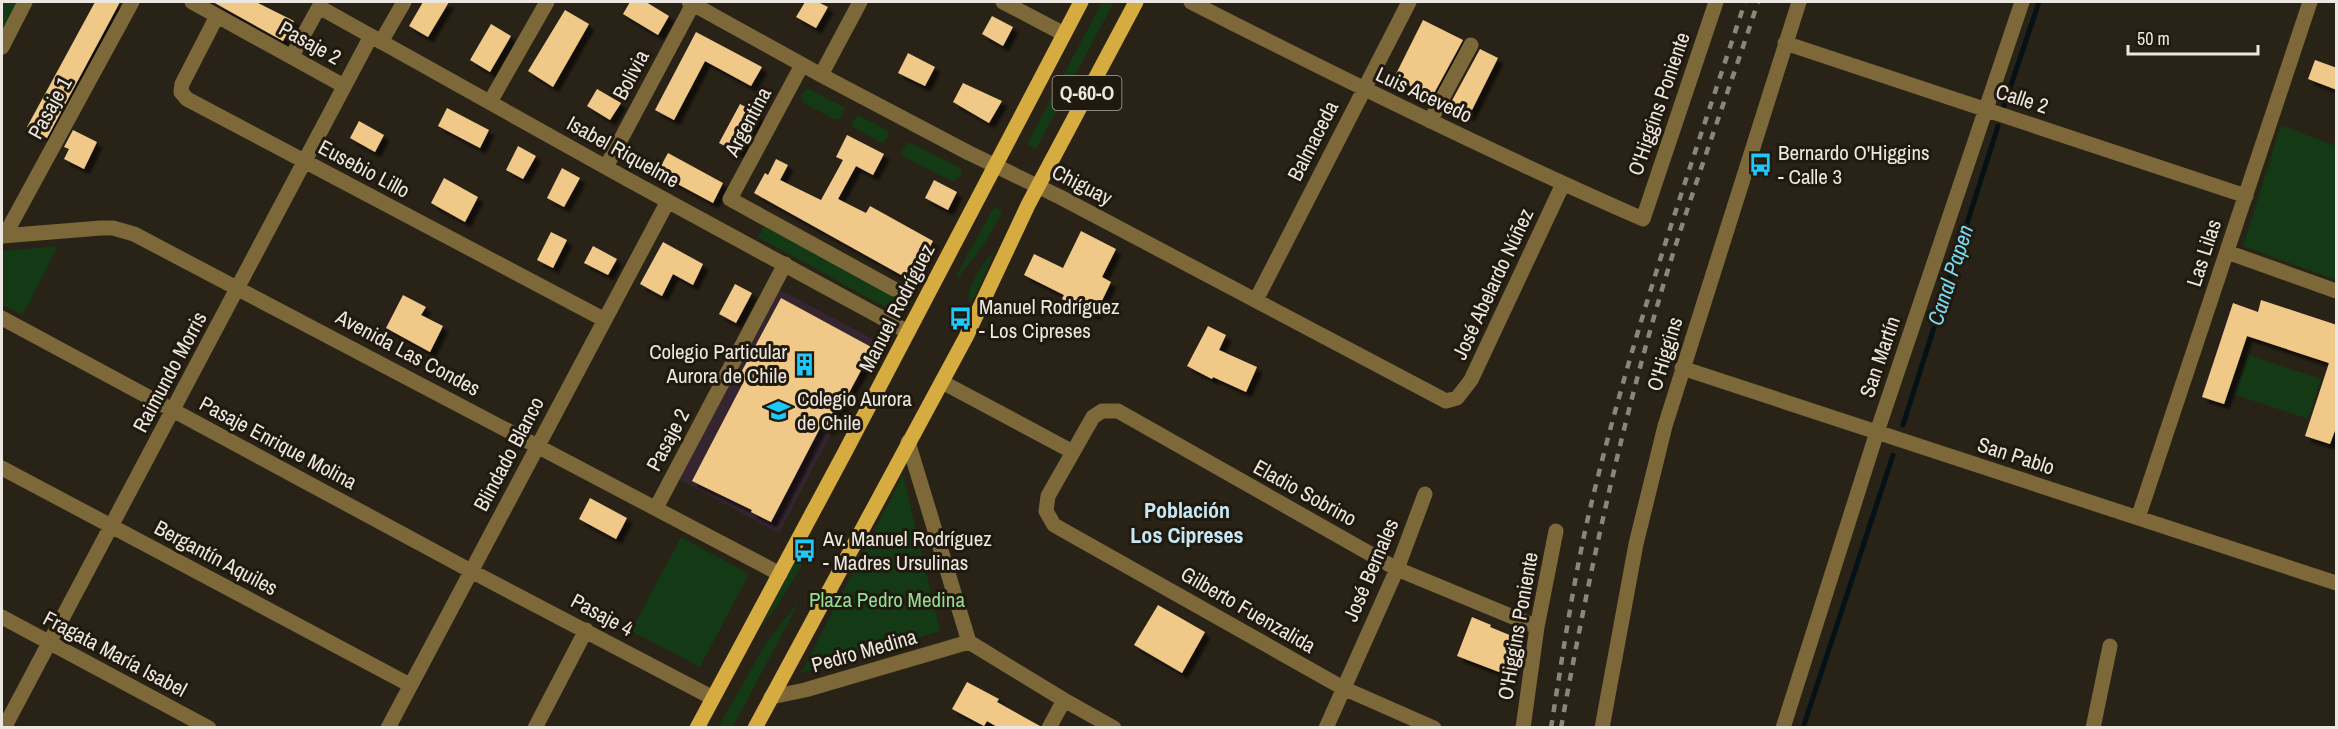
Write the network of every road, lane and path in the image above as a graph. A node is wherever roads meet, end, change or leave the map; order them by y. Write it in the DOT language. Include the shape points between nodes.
graph roads {
  1 [pos="25,2"];
  2 [pos="132,2"];
  3 [pos="192,2"];
  4 [pos="404,2"];
  5 [pos="547,2"];
  6 [pos="860,2"];
  7 [pos="1003,2"];
  8 [pos="1081,2"];
  9 [pos="1136,2"];
  10 [pos="1191,2"];
  11 [pos="1409,2"];
  12 [pos="1799,2"];
  13 [pos="2022,2"];
  14 [pos="2310,2"];
  15 [pos="1712,3"];
  16 [pos="699,4"];
  17 [pos="218,16"];
  18 [pos="1064,34"];
  19 [pos="376,39"];
  20 [pos="1785,43"];
  21 [pos="1471,45"];
  22 [pos="2,47"];
  23 [pos="292,56"];
  24 [pos="802,65"];
  25 [pos="821,75"];
  26 [pos="344,86"];
  27 [pos="1362,89"];
  28 [pos="489,102"];
  29 [pos="1986,109"];
  30 [pos="1430,121"];
  31 [pos="305,161"];
  32 [pos="994,165"];
  33 [pos="606,167"];
  34 [pos="1563,184"];
  35 [pos="1038,186"];
  36 [pos="2246,196"];
  37 [pos="668,201"];
  38 [pos="1643,219"];
  39 [pos="3,236"];
  40 [pos="2227,252"];
  41 [pos="785,264"];
  42 [pos="238,288"];
  43 [pos="894,289"];
  44 [pos="2337,291"];
  45 [pos="1256,300"];
  46 [pos="2,318"];
  47 [pos="605,320"];
  48 [pos="908,332"];
  49 [pos="1682,368"];
  50 [pos="942,382"];
  51 [pos="1457,398"];
  52 [pos="173,411"];
  53 [pos="1877,432"];
  54 [pos="908,442"];
  55 [pos="538,445"];
  56 [pos="1072,452"];
  57 [pos="2,468"];
  58 [pos="1425,494"];
  59 [pos="656,508"];
  60 [pos="2138,518"];
  61 [pos="111,526"];
  62 [pos="1556,531"];
  63 [pos="1397,569"];
  64 [pos="471,570"];
  65 [pos="780,574"];
  66 [pos="2337,583"];
  67 [pos="2,617"];
  68 [pos="1537,627"];
  69 [pos="586,630"];
  70 [pos="50,642"];
  71 [pos="969,642"];
  72 [pos="2110,646"];
  73 [pos="410,685"];
  74 [pos="1343,688"];
  75 [pos="713,698"];
  76 [pos="771,698"];
  77 [pos="1064,700"];
  78 [pos="4,728"];
  79 [pos="209,728"];
  80 [pos="388,728"];
  81 [pos="535,728"];
  82 [pos="697,728"];
  83 [pos="755,728"];
  84 [pos="1049,728"];
  85 [pos="1114,728"];
  86 [pos="1326,728"];
  87 [pos="1434,728"];
  88 [pos="1523,728"];
  89 [pos="1602,728"];
  90 [pos="1783,728"];
  91 [pos="2093,728"];
  1 -- 22 [label="street"];
  2 -- 39 [label="street, Pasaje 1"];
  3 -- 17 [label="street, Pasaje 2"];
  4 -- 19 [label="street, Raimundo Morris"];
  5 -- 28 [label="street"];
  6 -- 25 [label="street"];
  7 -- 18 [label="street"];
  8 -- 18 [label="main road, Manuel Rodríguez / Q-60-O"];
  9 -- 35 [label="main road, Q-60-O"];
  10 -- 27 [label="street, Luis Acevedo"];
  11 -- 27 [label="street, Balmaceda"];
  12 -- 20 [label="street, O'Higgins"];
  13 -- 29 [label="street, San Martín"];
  14 -- 36 [label="street, Las Lilas"];
  15 -- 38 [label="street, O'Higgins Poniente"];
  16 -- 24 [label="street, Chiguay"];
  16 -- 33 [label="street, Bolivia"];
  17 -- 23 [label="street, Pasaje 2"];
  17 -- 31 [label="street, Eusebio Lillo" via="182,84 184,96"];
  18 -- 32 [label="main road, Manuel Rodríguez / Q-60-O"];
  19 -- 23 [label="street, Isabel Riquelme" via="319,7"];
  19 -- 26 [label="street, Raimundo Morris"];
  19 -- 28 [label="street, Isabel Riquelme"];
  20 -- 29 [label="street, Calle 2"];
  20 -- 49 [label="street, O'Higgins"];
  21 -- 30 [label="street"];
  23 -- 26 [label="street, Pasaje 2"];
  24 -- 25 [label="street, Chiguay"];
  24 -- 43 [label="street, Argentina" via="730,199"];
  25 -- 32 [label="street, Chiguay"];
  26 -- 31 [label="street, Raimundo Morris"];
  27 -- 30 [label="street, Luis Acevedo"];
  27 -- 45 [label="street, Balmaceda"];
  28 -- 33 [label="street, Isabel Riquelme"];
  29 -- 36 [label="street, Calle 2"];
  29 -- 53 [label="street, San Martín"];
  30 -- 34 [label="street, Luis Acevedo"];
  31 -- 42 [label="street, Raimundo Morris"];
  31 -- 47 [label="street, Eusebio Lillo"];
  32 -- 35 [label="street, Chiguay"];
  32 -- 48 [label="main road, Manuel Rodríguez / Q-60-O"];
  33 -- 37 [label="street, Isabel Riquelme"];
  34 -- 38 [label="street, Luis Acevedo"];
  34 -- 51 [label="street, José Abelardo Núñez" via="1471,380"];
  35 -- 45 [label="street, Chiguay"];
  35 -- 50 [label="main road, Q-60-O"];
  36 -- 40 [label="street, Las Lilas"];
  37 -- 41 [label="street, Isabel Riquelme"];
  37 -- 47 [label="street, Blindado Blanco"];
  39 -- 42 [label="street, Avenida Las Condes" via="113,228 146,239"];
  40 -- 44 [label="street"];
  40 -- 60 [label="street, Las Lilas"];
  41 -- 48 [label="street, Isabel Riquelme"];
  41 -- 59 [label="street, Pasaje 2"];
  42 -- 52 [label="street, Raimundo Morris"];
  42 -- 55 [label="street, Avenida Las Condes"];
  45 -- 51 [label="street, Chiguay" via="1440,399"];
  46 -- 52 [label="street, Pasaje Enrique Molina"];
  47 -- 55 [label="street, Blindado Blanco"];
  48 -- 65 [label="main road, Manuel Rodríguez / Q-60-O"];
  49 -- 53 [label="street, San Pablo"];
  49 -- 89 [label="street, O'Higgins" via="1636,543"];
  50 -- 54 [label="main road, Q-60-O"];
  50 -- 56 [label="street"];
  52 -- 61 [label="street, Raimundo Morris"];
  52 -- 64 [label="street, Pasaje Enrique Molina"];
  53 -- 60 [label="street, San Pablo"];
  53 -- 90 [label="street, San Martín"];
  54 -- 71 [label="street"];
  54 -- 76 [label="main road, Q-60-O"];
  55 -- 59 [label="street, Avenida Las Condes"];
  55 -- 64 [label="street, Blindado Blanco"];
  56 -- 63 [label="street, Eladio Sobrino" via="1097,413 1118,411"];
  56 -- 74 [label="street, Gilberto Fuenzalida" via="1046,503 1047,516 1054,525"];
  57 -- 61 [label="street, Bergantín Aquiles"];
  58 -- 63 [label="street, José Bernales"];
  59 -- 65 [label="street, Avenida Las Condes"];
  60 -- 66 [label="street, San Pablo"];
  61 -- 70 [label="street, Raimundo Morris"];
  61 -- 73 [label="street, Bergantín Aquiles"];
  62 -- 68 [label="street, O'Higgins Poniente"];
  63 -- 68 [label="street, Eladio Sobrino"];
  63 -- 74 [label="street, José Bernales"];
  64 -- 69 [label="street, Pasaje 4"];
  64 -- 73 [label="street, Blindado Blanco"];
  65 -- 75 [label="main road, Manuel Rodríguez / Q-60-O"];
  67 -- 70 [label="street, Fragata María Isabel"];
  68 -- 88 [label="street, O'Higgins Poniente"];
  69 -- 75 [label="street, Pasaje 4"];
  69 -- 81 [label="street"];
  70 -- 78 [label="street, Raimundo Morris"];
  70 -- 79 [label="street, Fragata María Isabel"];
  71 -- 76 [label="street, Pedro Medina"];
  71 -- 77 [label="street"];
  72 -- 91 [label="street"];
  73 -- 80 [label="street, Blindado Blanco"];
  74 -- 86 [label="street, José Bernales"];
  74 -- 87 [label="street, Gilberto Fuenzalida"];
  75 -- 82 [label="main road, Manuel Rodríguez / Q-60-O"];
  76 -- 83 [label="main road, Q-60-O"];
  77 -- 84 [label="street"];
  77 -- 85 [label="street"];
}
